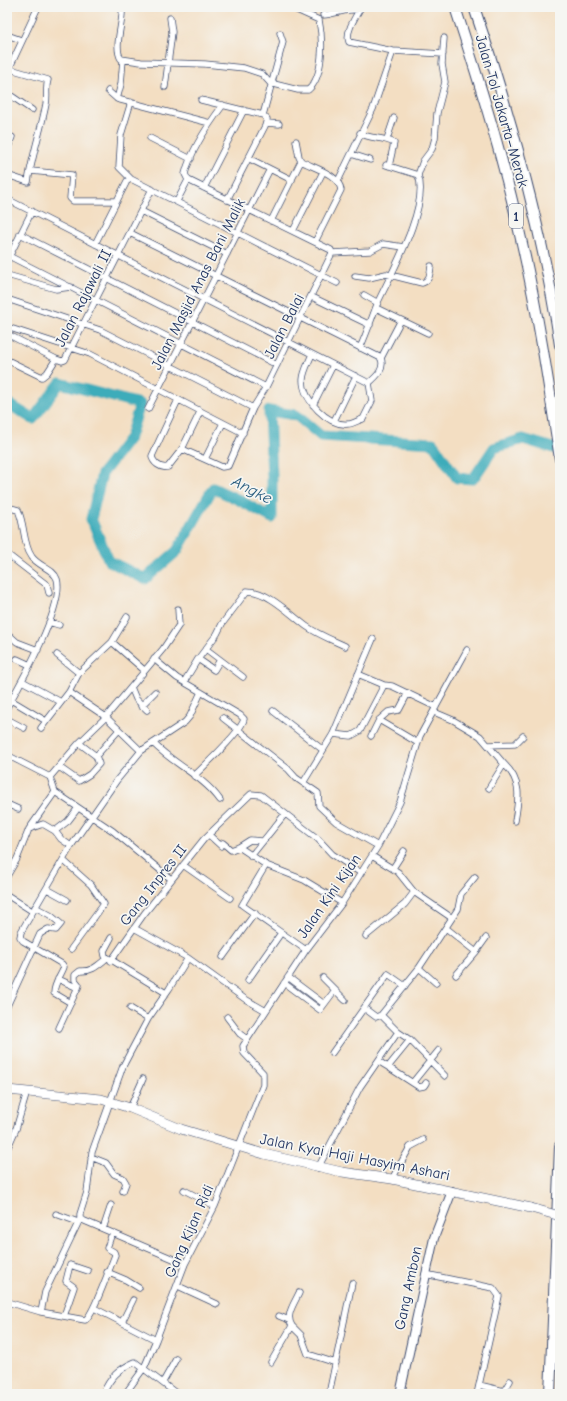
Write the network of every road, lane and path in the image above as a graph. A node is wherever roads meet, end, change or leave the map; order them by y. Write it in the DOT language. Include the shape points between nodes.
graph roads {
  1 [pos="38,7"];
  2 [pos="122,7"];
  3 [pos="290,7"];
  4 [pos="326,7"];
  5 [pos="456,7"];
  6 [pos="474,7"];
  7 [pos="360,8"];
  8 [pos="324,15"];
  9 [pos="170,18"];
  10 [pos="319,20"];
  11 [pos="280,33"];
  12 [pos="7,35"];
  13 [pos="444,38"];
  14 [pos="21,40"];
  15 [pos="393,52"];
  16 [pos="443,54"];
  17 [pos="123,60"];
  18 [pos="167,62"];
  19 [pos="8,69"];
  20 [pos="270,83"];
  21 [pos="165,87"];
  22 [pos="108,91"];
  23 [pos="7,93"];
  24 [pos="117,99"];
  25 [pos="201,100"];
  26 [pos="131,102"];
  27 [pos="223,105"];
  28 [pos="32,110"];
  29 [pos="244,110"];
  30 [pos="263,115"];
  31 [pos="394,118"];
  32 [pos="210,123"];
  33 [pos="267,123"];
  34 [pos="279,124"];
  35 [pos="360,133"];
  36 [pos="12,138"];
  37 [pos="150,138"];
  38 [pos="387,139"];
  39 [pos="296,141"];
  40 [pos="7,150"];
  41 [pos="351,154"];
  42 [pos="248,158"];
  43 [pos="191,159"];
  44 [pos="370,160"];
  45 [pos="301,161"];
  46 [pos="270,169"];
  47 [pos="31,171"];
  48 [pos="323,172"];
  49 [pos="7,175"];
  50 [pos="418,175"];
  51 [pos="131,179"];
  52 [pos="188,180"];
  53 [pos="292,180"];
  54 [pos="338,181"];
  55 [pos="204,188"];
  56 [pos="152,189"];
  57 [pos="227,200"];
  58 [pos="8,201"];
  59 [pos="117,201"];
  60 [pos="176,201"];
  61 [pos="249,210"];
  62 [pos="141,211"];
  63 [pos="32,212"];
  64 [pos="271,221"];
  65 [pos="293,231"];
  66 [pos="238,232"];
  67 [pos="130,233"];
  68 [pos="20,234"];
  69 [pos="315,242"];
  70 [pos="96,244"];
  71 [pos="404,247"];
  72 [pos="332,253"];
  73 [pos="227,254"];
  74 [pos="118,256"];
  75 [pos="8,258"];
  76 [pos="431,266"];
  77 [pos="7,275"];
  78 [pos="393,275"];
  79 [pos="216,276"];
  80 [pos="322,276"];
  81 [pos="355,276"];
  82 [pos="51,277"];
  83 [pos="107,278"];
  84 [pos="337,283"];
  85 [pos="47,287"];
  86 [pos="71,287"];
  87 [pos="364,295"];
  88 [pos="312,297"];
  89 [pos="204,299"];
  90 [pos="7,300"];
  91 [pos="96,300"];
  92 [pos="377,306"];
  93 [pos="301,318"];
  94 [pos="401,320"];
  95 [pos="193,322"];
  96 [pos="84,324"];
  97 [pos="370,325"];
  98 [pos="7,327"];
  99 [pos="428,333"];
  100 [pos="7,334"];
  101 [pos="289,342"];
  102 [pos="182,344"];
  103 [pos="560,345"];
  104 [pos="72,347"];
  105 [pos="360,348"];
  106 [pos="312,354"];
  107 [pos="381,358"];
  108 [pos="56,359"];
  109 [pos="7,360"];
  110 [pos="171,365"];
  111 [pos="277,365"];
  112 [pos="333,365"];
  113 [pos="356,376"];
  114 [pos="369,383"];
  115 [pos="266,387"];
  116 [pos="158,390"];
  117 [pos="178,400"];
  118 [pos="313,405"];
  119 [pos="253,408"];
  120 [pos="148,409"];
  121 [pos="200,412"];
  122 [pos="334,421"];
  123 [pos="223,423"];
  124 [pos="243,433"];
  125 [pos="182,449"];
  126 [pos="205,459"];
  127 [pos="560,459"];
  128 [pos="7,506"];
  129 [pos="7,554"];
  130 [pos="49,593"];
  131 [pos="178,609"];
  132 [pos="127,617"];
  133 [pos="49,622"];
  134 [pos="60,625"];
  135 [pos="7,633"];
  136 [pos="372,639"];
  137 [pos="112,642"];
  138 [pos="345,646"];
  139 [pos="38,650"];
  140 [pos="206,650"];
  141 [pos="467,650"];
  142 [pos="57,656"];
  143 [pos="17,659"];
  144 [pos="154,659"];
  145 [pos="198,659"];
  146 [pos="220,660"];
  147 [pos="30,665"];
  148 [pos="144,670"];
  149 [pos="79,673"];
  150 [pos="358,674"];
  151 [pos="243,677"];
  152 [pos="22,681"];
  153 [pos="184,682"];
  154 [pos="384,685"];
  155 [pos="131,687"];
  156 [pos="69,692"];
  157 [pos="155,692"];
  158 [pos="201,692"];
  159 [pos="408,693"];
  160 [pos="11,700"];
  161 [pos="61,702"];
  162 [pos="141,706"];
  163 [pos="7,707"];
  164 [pos="147,710"];
  165 [pos="435,710"];
  166 [pos="273,711"];
  167 [pos="106,717"];
  168 [pos="223,718"];
  169 [pos="7,719"];
  170 [pos="380,720"];
  171 [pos="46,721"];
  172 [pos="24,728"];
  173 [pos="41,728"];
  174 [pos="238,729"];
  175 [pos="119,730"];
  176 [pos="333,734"];
  177 [pos="371,736"];
  178 [pos="523,736"];
  179 [pos="79,743"];
  180 [pos="153,743"];
  181 [pos="418,743"];
  182 [pos="488,745"];
  183 [pos="323,750"];
  184 [pos="141,752"];
  185 [pos="7,755"];
  186 [pos="96,756"];
  187 [pos="504,764"];
  188 [pos="59,767"];
  189 [pos="50,776"];
  190 [pos="194,776"];
  191 [pos="303,783"];
  192 [pos="489,788"];
  193 [pos="56,792"];
  194 [pos="220,800"];
  195 [pos="7,804"];
  196 [pos="78,808"];
  197 [pos="18,809"];
  198 [pos="284,814"];
  199 [pos="91,816"];
  200 [pos="514,821"];
  201 [pos="29,829"];
  202 [pos="55,831"];
  203 [pos="209,835"];
  204 [pos="262,841"];
  205 [pos="71,846"];
  206 [pos="378,846"];
  207 [pos="239,847"];
  208 [pos="404,851"];
  209 [pos="251,856"];
  210 [pos="372,856"];
  211 [pos="63,860"];
  212 [pos="184,865"];
  213 [pos="266,865"];
  214 [pos="393,868"];
  215 [pos="361,873"];
  216 [pos="7,876"];
  217 [pos="475,877"];
  218 [pos="171,879"];
  219 [pos="47,889"];
  220 [pos="414,892"];
  221 [pos="7,895"];
  222 [pos="230,898"];
  223 [pos="68,900"];
  224 [pos="342,903"];
  225 [pos="34,909"];
  226 [pos="254,913"];
  227 [pos="452,918"];
  228 [pos="134,928"];
  229 [pos="446,928"];
  230 [pos="281,933"];
  231 [pos="366,936"];
  232 [pos="111,938"];
  233 [pos="486,938"];
  234 [pos="34,947"];
  235 [pos="71,949"];
  236 [pos="306,950"];
  237 [pos="476,952"];
  238 [pos="188,958"];
  239 [pos="223,958"];
  240 [pos="109,959"];
  241 [pos="419,968"];
  242 [pos="456,975"];
  243 [pos="288,977"];
  244 [pos="323,978"];
  245 [pos="58,979"];
  246 [pos="248,980"];
  247 [pos="284,983"];
  248 [pos="436,983"];
  249 [pos="298,984"];
  250 [pos="405,986"];
  251 [pos="78,988"];
  252 [pos="294,990"];
  253 [pos="335,990"];
  254 [pos="166,993"];
  255 [pos="346,1000"];
  256 [pos="71,1003"];
  257 [pos="324,1004"];
  258 [pos="7,1006"];
  259 [pos="130,1008"];
  260 [pos="364,1008"];
  261 [pos="266,1011"];
  262 [pos="381,1016"];
  263 [pos="227,1018"];
  264 [pos="148,1019"];
  265 [pos="60,1028"];
  266 [pos="398,1032"];
  267 [pos="246,1039"];
  268 [pos="410,1040"];
  269 [pos="439,1050"];
  270 [pos="332,1053"];
  271 [pos="378,1061"];
  272 [pos="431,1061"];
  273 [pos="388,1067"];
  274 [pos="445,1076"];
  275 [pos="143,1080"];
  276 [pos="413,1082"];
  277 [pos="426,1083"];
  278 [pos="7,1090"];
  279 [pos="27,1092"];
  280 [pos="110,1101"];
  281 [pos="130,1108"];
  282 [pos="423,1140"];
  283 [pos="560,1146"];
  284 [pos="237,1147"];
  285 [pos="7,1149"];
  286 [pos="91,1157"];
  287 [pos="318,1168"];
  288 [pos="392,1179"];
  289 [pos="184,1190"];
  290 [pos="123,1191"];
  291 [pos="452,1191"];
  292 [pos="111,1205"];
  293 [pos="215,1206"];
  294 [pos="56,1214"];
  295 [pos="560,1216"];
  296 [pos="79,1221"];
  297 [pos="104,1229"];
  298 [pos="112,1233"];
  299 [pos="185,1264"];
  300 [pos="88,1271"];
  301 [pos="107,1272"];
  302 [pos="425,1274"];
  303 [pos="352,1283"];
  304 [pos="178,1286"];
  305 [pos="139,1288"];
  306 [pos="7,1290"];
  307 [pos="299,1293"];
  308 [pos="132,1300"];
  309 [pos="217,1304"];
  310 [pos="94,1308"];
  311 [pos="41,1312"];
  312 [pos="64,1316"];
  313 [pos="279,1316"];
  314 [pos="289,1320"];
  315 [pos="122,1322"];
  316 [pos="292,1326"];
  317 [pos="156,1340"];
  318 [pos="176,1359"];
  319 [pos="271,1362"];
  320 [pos="336,1363"];
  321 [pos="144,1368"];
  322 [pos="510,1381"];
  323 [pos="163,1382"];
  324 [pos="479,1385"];
  325 [pos="400,1393"];
  326 [pos="103,1394"];
  327 [pos="125,1394"];
  328 [pos="177,1394"];
  329 [pos="329,1394"];
  330 [pos="412,1394"];
  331 [pos="477,1394"];
  332 [pos="550,1394"];
  1 -- 14 [label="street"];
  2 -- 17 [label="street" via="118,46"];
  3 -- 10 [label="street"];
  4 -- 8 [label="street"];
  5 -- 127 [label="highway, Jalan Tol Jakarta–Merak / 1" via="488,109 521,238 537,315"];
  6 -- 103 [label="highway, Jalan Tol Jakarta–Merak / 1" via="540,237"];
  7 -- 8 [label="street" via="348,8"];
  7 -- 15 [label="street" via="348,37 349,42"];
  8 -- 10 [label="street"];
  9 -- 18 [label="street" via="172,32"];
  10 -- 20 [label="street" via="321,55 312,86 308,90 298,90"];
  11 -- 20 [label="street" via="282,42"];
  12 -- 14 [label="street"];
  13 -- 16 [label="street"];
  14 -- 19 [label="street"];
  15 -- 16 [label="street"];
  15 -- 35 [label="street" via="373,109"];
  16 -- 50 [label="street" via="442,64 446,82 437,113 435,138"];
  17 -- 18 [label="street"];
  17 -- 24 [label="street"];
  18 -- 20 [label="street" via="244,68 262,74"];
  18 -- 21 [label="street"];
  19 -- 47 [label="street" via="48,80 46,105"];
  20 -- 30 [label="street"];
  22 -- 24 [label="street"];
  23 -- 28 [label="street"];
  24 -- 26 [label="street"];
  25 -- 27 [label="street"];
  26 -- 32 [label="street"];
  26 -- 51 [label="street" via="121,135 119,167"];
  27 -- 29 [label="street"];
  27 -- 32 [label="street"];
  29 -- 30 [label="street"];
  29 -- 55 [label="street"];
  30 -- 33 [label="street"];
  31 -- 38 [label="street"];
  32 -- 43 [label="street"];
  33 -- 34 [label="street"];
  33 -- 42 [label="street"];
  35 -- 38 [label="street" via="368,138"];
  35 -- 41 [label="street"];
  36 -- 40 [label="street"];
  37 -- 43 [label="street"];
  38 -- 50 [label="street" via="395,145 388,166"];
  39 -- 45 [label="street"];
  41 -- 44 [label="street"];
  41 -- 54 [label="street"];
  42 -- 46 [label="street"];
  42 -- 57 [label="street"];
  43 -- 52 [label="street" via="185,174"];
  45 -- 48 [label="street"];
  45 -- 53 [label="street"];
  46 -- 53 [label="street"];
  46 -- 61 [label="street, Jalan Masjid Anas Bani Malik"];
  47 -- 49 [label="street" via="28,182"];
  47 -- 59 [label="street" via="72,175 70,198 73,201"];
  48 -- 54 [label="street"];
  48 -- 65 [label="street"];
  50 -- 71 [label="street" via="422,184 420,202"];
  51 -- 56 [label="street"];
  51 -- 59 [label="street" via="127,181"];
  52 -- 55 [label="street"];
  52 -- 60 [label="street"];
  53 -- 64 [label="street"];
  54 -- 69 [label="street" via="341,190"];
  55 -- 57 [label="street"];
  56 -- 60 [label="street"];
  56 -- 62 [label="street, Jalan Rajawali II"];
  57 -- 61 [label="street"];
  58 -- 63 [label="street"];
  59 -- 70 [label="street"];
  60 -- 66 [label="street"];
  61 -- 64 [label="street"];
  61 -- 66 [label="street, Jalan Masjid Anas Bani Malik"];
  62 -- 67 [label="street, Jalan Rajawali II"];
  62 -- 73 [label="street"];
  63 -- 68 [label="street"];
  63 -- 70 [label="street"];
  64 -- 65 [label="street"];
  65 -- 69 [label="street"];
  66 -- 73 [label="street, Jalan Masjid Anas Bani Malik"];
  66 -- 80 [label="street"];
  67 -- 74 [label="street, Jalan Rajawali II"];
  67 -- 79 [label="street"];
  68 -- 75 [label="street"];
  68 -- 83 [label="street"];
  69 -- 72 [label="street"];
  70 -- 74 [label="street"];
  71 -- 72 [label="street" via="383,244 370,251"];
  71 -- 78 [label="street"];
  72 -- 80 [label="street, Jalan Balai"];
  73 -- 79 [label="street, Jalan Masjid Anas Bani Malik"];
  74 -- 83 [label="street, Jalan Rajawali II"];
  74 -- 89 [label="street"];
  75 -- 82 [label="street"];
  76 -- 78 [label="street" via="428,280 422,283"];
  77 -- 85 [label="street"];
  78 -- 81 [label="street" via="382,274 368,278"];
  78 -- 92 [label="street"];
  79 -- 89 [label="street, Jalan Masjid Anas Bani Malik"];
  79 -- 93 [label="street"];
  80 -- 84 [label="street"];
  80 -- 88 [label="street, Jalan Balai"];
  82 -- 85 [label="street"];
  82 -- 86 [label="street"];
  83 -- 91 [label="street, Jalan Rajawali II"];
  83 -- 95 [label="street"];
  85 -- 86 [label="street"];
  86 -- 91 [label="street"];
  87 -- 92 [label="street"];
  88 -- 93 [label="street, Jalan Balai"];
  88 -- 97 [label="street"];
  89 -- 95 [label="street, Jalan Masjid Anas Bani Malik"];
  89 -- 101 [label="street"];
  90 -- 96 [label="street"];
  91 -- 96 [label="street, Jalan Rajawali II"];
  91 -- 102 [label="street"];
  92 -- 94 [label="street"];
  92 -- 97 [label="street"];
  93 -- 101 [label="street, Jalan Balai"];
  93 -- 105 [label="street"];
  94 -- 99 [label="street"];
  94 -- 107 [label="street"];
  95 -- 102 [label="street, Jalan Masjid Anas Bani Malik"];
  95 -- 111 [label="street"];
  96 -- 104 [label="street, Jalan Rajawali II"];
  96 -- 110 [label="street"];
  97 -- 105 [label="street"];
  98 -- 104 [label="street"];
  100 -- 108 [label="street, Jalan Rajawali II"];
  101 -- 106 [label="street"];
  101 -- 111 [label="street, Jalan Balai"];
  102 -- 110 [label="street, Jalan Masjid Anas Bani Malik"];
  102 -- 115 [label="street"];
  104 -- 108 [label="street, Jalan Rajawali II" via="64,361"];
  104 -- 116 [label="street"];
  105 -- 107 [label="street"];
  106 -- 112 [label="street"];
  106 -- 118 [label="street" via="303,380"];
  107 -- 114 [label="street" via="380,372"];
  108 -- 109 [label="street" via="47,374 42,377"];
  110 -- 116 [label="street, Jalan Masjid Anas Bani Malik"];
  110 -- 119 [label="street"];
  111 -- 115 [label="street, Jalan Balai"];
  112 -- 113 [label="street"];
  112 -- 118 [label="street"];
  113 -- 114 [label="street"];
  113 -- 122 [label="street"];
  114 -- 122 [label="street" via="372,401 363,419 348,424"];
  115 -- 119 [label="street, Jalan Balai"];
  116 -- 117 [label="street"];
  116 -- 120 [label="street, Jalan Masjid Anas Bani Malik"];
  117 -- 121 [label="street"];
  117 -- 125 [label="street" via="153,452 153,460 162,467 168,467"];
  118 -- 122 [label="street" via="318,412"];
  119 -- 124 [label="street, Jalan Balai"];
  121 -- 123 [label="street"];
  121 -- 125 [label="street"];
  123 -- 124 [label="street"];
  123 -- 126 [label="street"];
  124 -- 126 [label="street, Jalan Balai" via="225,467"];
  125 -- 126 [label="street"];
  128 -- 133 [label="street" via="18,510 33,559 54,574 58,581"];
  129 -- 130 [label="street" via="47,585"];
  131 -- 144 [label="street" via="180,620 177,630"];
  132 -- 137 [label="street"];
  133 -- 134 [label="street"];
  133 -- 139 [label="street"];
  135 -- 139 [label="street" via="17,642"];
  136 -- 150 [label="street"];
  137 -- 148 [label="street"];
  137 -- 149 [label="street"];
  138 -- 140 [label="street" via="306,626 270,599 247,591"];
  139 -- 147 [label="street"];
  140 -- 145 [label="street"];
  140 -- 146 [label="street"];
  141 -- 165 [label="street, Jalan Kini Kijan"];
  142 -- 149 [label="street"];
  143 -- 147 [label="street"];
  144 -- 148 [label="street"];
  144 -- 153 [label="street"];
  145 -- 146 [label="street" via="214,670"];
  145 -- 153 [label="street"];
  146 -- 151 [label="street"];
  147 -- 152 [label="street"];
  148 -- 155 [label="street"];
  149 -- 156 [label="street"];
  150 -- 154 [label="street"];
  150 -- 176 [label="street"];
  152 -- 160 [label="street"];
  152 -- 161 [label="street"];
  153 -- 158 [label="street"];
  154 -- 159 [label="street"];
  154 -- 176 [label="street" via="360,731 351,736"];
  155 -- 162 [label="street"];
  155 -- 167 [label="street"];
  156 -- 161 [label="street"];
  156 -- 167 [label="street"];
  157 -- 162 [label="street"];
  158 -- 174 [label="street" via="244,719"];
  158 -- 180 [label="street" via="185,722"];
  159 -- 165 [label="street"];
  159 -- 170 [label="street" via="399,710 388,712"];
  160 -- 163 [label="street"];
  160 -- 171 [label="street"];
  161 -- 171 [label="street"];
  162 -- 164 [label="street"];
  165 -- 181 [label="street, Jalan Kini Kijan"];
  165 -- 182 [label="street" via="480,736"];
  166 -- 183 [label="street"];
  167 -- 175 [label="street"];
  167 -- 179 [label="street"];
  168 -- 174 [label="street"];
  169 -- 172 [label="street"];
  170 -- 177 [label="street"];
  170 -- 181 [label="street"];
  171 -- 173 [label="street"];
  174 -- 190 [label="street"];
  174 -- 191 [label="street"];
  175 -- 184 [label="street"];
  175 -- 186 [label="street"];
  176 -- 183 [label="street"];
  178 -- 182 [label="street" via="515,744"];
  179 -- 186 [label="street"];
  179 -- 188 [label="street"];
  180 -- 184 [label="street"];
  180 -- 190 [label="street" via="162,753"];
  181 -- 206 [label="street, Jalan Kini Kijan" via="400,802"];
  182 -- 187 [label="street"];
  183 -- 191 [label="street"];
  184 -- 199 [label="street"];
  185 -- 189 [label="street"];
  186 -- 188 [label="street" via="99,764 81,781 77,781"];
  187 -- 192 [label="street"];
  187 -- 200 [label="street" via="515,777 519,788"];
  188 -- 189 [label="street"];
  189 -- 193 [label="street"];
  190 -- 194 [label="street"];
  191 -- 206 [label="street" via="318,793 319,806 336,822"];
  193 -- 196 [label="street"];
  193 -- 201 [label="street"];
  195 -- 197 [label="street"];
  196 -- 199 [label="street"];
  196 -- 202 [label="street" via="68,821"];
  198 -- 203 [label="street, Gang Inpres II" via="261,795 251,794"];
  198 -- 204 [label="street"];
  198 -- 215 [label="street, Gang Inpres II" via="318,839 332,854"];
  199 -- 205 [label="street"];
  199 -- 218 [label="street"];
  201 -- 202 [label="street" via="43,824"];
  201 -- 216 [label="street"];
  202 -- 205 [label="street"];
  203 -- 207 [label="street" via="221,846 223,843 226,844 231,850"];
  203 -- 212 [label="street, Gang Inpres II"];
  204 -- 207 [label="street" via="250,840"];
  204 -- 209 [label="street"];
  205 -- 211 [label="street"];
  206 -- 210 [label="street, Jalan Kini Kijan"];
  207 -- 209 [label="street"];
  208 -- 214 [label="street"];
  209 -- 213 [label="street"];
  210 -- 214 [label="street"];
  210 -- 215 [label="street, Jalan Kini Kijan"];
  211 -- 219 [label="street"];
  211 -- 235 [label="street" via="91,885 104,904"];
  212 -- 218 [label="street, Gang Inpres II"];
  212 -- 222 [label="street"];
  213 -- 224 [label="street" via="304,880"];
  213 -- 226 [label="street" via="242,905"];
  214 -- 220 [label="street" via="408,882"];
  215 -- 224 [label="street, Jalan Kini Kijan"];
  217 -- 227 [label="street" via="461,894"];
  218 -- 228 [label="street, Gang Inpres II"];
  219 -- 223 [label="street"];
  219 -- 225 [label="street"];
  220 -- 227 [label="street"];
  220 -- 231 [label="street" via="405,904"];
  221 -- 225 [label="street"];
  224 -- 236 [label="street, Jalan Kini Kijan"];
  225 -- 234 [label="street" via="20,937"];
  225 -- 234 [label="street" via="50,915 61,924 56,930 48,929 40,934"];
  226 -- 230 [label="street"];
  226 -- 239 [label="street"];
  227 -- 229 [label="street"];
  228 -- 238 [label="street"];
  228 -- 240 [label="street, Gang Inpres II"];
  229 -- 237 [label="street"];
  229 -- 241 [label="street"];
  230 -- 236 [label="street"];
  230 -- 246 [label="street"];
  232 -- 240 [label="street" via="104,951"];
  233 -- 237 [label="street"];
  234 -- 245 [label="street" via="64,966"];
  234 -- 258 [label="street"];
  236 -- 243 [label="street, Jalan Kini Kijan"];
  237 -- 242 [label="street"];
  238 -- 254 [label="street"];
  238 -- 261 [label="street"];
  240 -- 251 [label="street" via="75,975"];
  240 -- 254 [label="street"];
  241 -- 248 [label="street"];
  241 -- 250 [label="street"];
  243 -- 247 [label="street, Jalan Kini Kijan"];
  243 -- 249 [label="street"];
  244 -- 253 [label="street"];
  245 -- 251 [label="street"];
  245 -- 256 [label="street" via="54,993"];
  247 -- 252 [label="street"];
  247 -- 261 [label="street, Jalan Kini Kijan"];
  249 -- 252 [label="street"];
  249 -- 257 [label="street"];
  250 -- 260 [label="street" via="388,974"];
  250 -- 262 [label="street"];
  251 -- 256 [label="street"];
  252 -- 257 [label="street" via="319,1009"];
  253 -- 255 [label="street"];
  253 -- 257 [label="street"];
  254 -- 264 [label="street"];
  256 -- 265 [label="street"];
  259 -- 264 [label="street"];
  260 -- 262 [label="street" via="376,1017"];
  260 -- 270 [label="street"];
  261 -- 267 [label="street, Jalan Kini Kijan"];
  262 -- 266 [label="street"];
  263 -- 267 [label="street"];
  264 -- 280 [label="street" via="123,1066"];
  266 -- 268 [label="street"];
  266 -- 271 [label="street"];
  267 -- 284 [label="street" via="244,1053 262,1073 264,1081"];
  268 -- 272 [label="street"];
  268 -- 273 [label="street"];
  269 -- 272 [label="street"];
  271 -- 273 [label="street"];
  271 -- 287 [label="street" via="360,1087"];
  272 -- 274 [label="street"];
  272 -- 276 [label="street"];
  273 -- 276 [label="street"];
  275 -- 281 [label="street"];
  276 -- 277 [label="street" via="419,1087"];
  278 -- 279 [label="main road, Jalan Kyai Haji Hasyim Ashari"];
  279 -- 280 [label="main road, Jalan Kyai Haji Hasyim Ashari"];
  279 -- 285 [label="street"];
  280 -- 281 [label="main road, Jalan Kyai Haji Hasyim Ashari"];
  280 -- 286 [label="street"];
  281 -- 284 [label="main road, Jalan Kyai Haji Hasyim Ashari" via="181,1129"];
  282 -- 288 [label="street" via="410,1147"];
  283 -- 332 [label="highway"];
  284 -- 287 [label="main road, Jalan Kyai Haji Hasyim Ashari"];
  284 -- 293 [label="street, Gang Kijan Ridi"];
  286 -- 290 [label="street" via="106,1163 114,1174 125,1180"];
  286 -- 296 [label="street"];
  287 -- 288 [label="main road, Jalan Kyai Haji Hasyim Ashari"];
  288 -- 291 [label="main road, Jalan Kyai Haji Hasyim Ashari"];
  289 -- 293 [label="street"];
  291 -- 295 [label="main road, Jalan Kyai Haji Hasyim Ashari, bridge"];
  291 -- 302 [label="street, Gang Ambon" via="436,1228"];
  292 -- 297 [label="street"];
  293 -- 299 [label="street, Gang Kijan Ridi"];
  294 -- 296 [label="street"];
  296 -- 297 [label="street"];
  296 -- 311 [label="street" via="45,1292"];
  297 -- 298 [label="street"];
  298 -- 299 [label="street"];
  298 -- 301 [label="street" via="107,1248 115,1255"];
  299 -- 304 [label="street, Gang Kijan Ridi"];
  300 -- 312 [label="street" via="70,1265 66,1281 74,1287"];
  301 -- 305 [label="street"];
  301 -- 310 [label="street"];
  302 -- 324 [label="street" via="493,1288 497,1291 499,1302"];
  302 -- 325 [label="street, Gang Ambon"];
  303 -- 320 [label="street"];
  304 -- 309 [label="street"];
  304 -- 317 [label="street, Gang Kijan Ridi"];
  306 -- 311 [label="street" via="7,1302"];
  307 -- 314 [label="street" via="289,1314"];
  308 -- 315 [label="street"];
  310 -- 312 [label="street" via="85,1320"];
  310 -- 315 [label="street"];
  311 -- 312 [label="street"];
  313 -- 314 [label="street"];
  314 -- 316 [label="street"];
  315 -- 317 [label="street"];
  316 -- 319 [label="street"];
  316 -- 320 [label="street" via="301,1335 308,1354"];
  317 -- 321 [label="street, Gang Kijan Ridi"];
  318 -- 323 [label="street"];
  320 -- 329 [label="street"];
  321 -- 323 [label="street"];
  321 -- 326 [label="street" via="135,1362 119,1370"];
  321 -- 327 [label="street, Gang Kijan Ridi"];
  322 -- 324 [label="street" via="504,1391"];
  323 -- 328 [label="street"];
  324 -- 331 [label="street"];
  325 -- 330 [label="street"];
}
